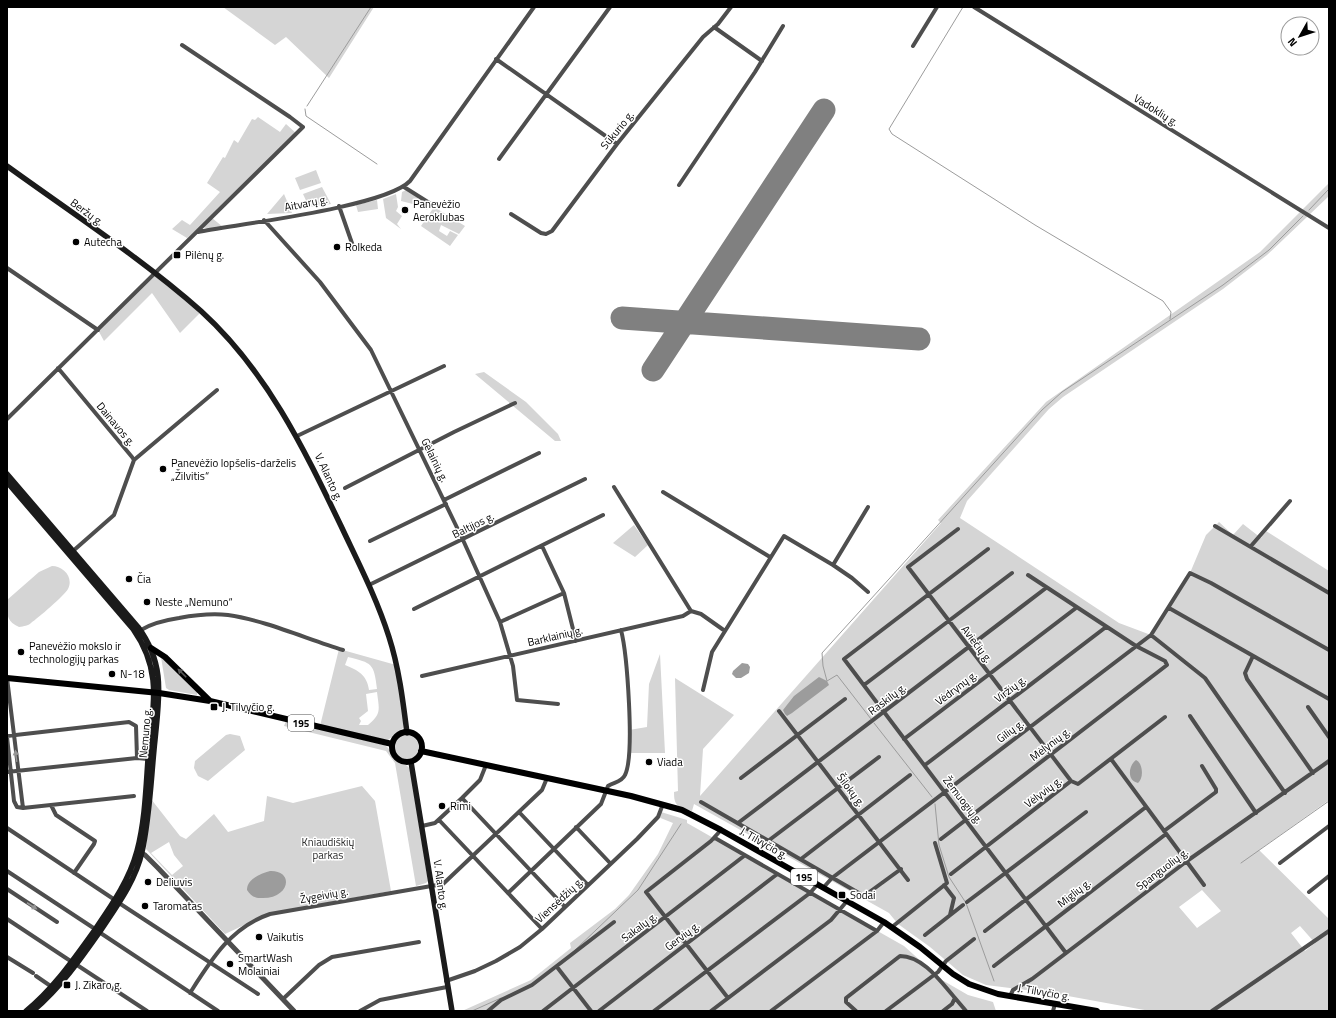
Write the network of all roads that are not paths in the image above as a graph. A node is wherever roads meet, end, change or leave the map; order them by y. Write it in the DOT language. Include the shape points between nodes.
graph roads {
  1 [pos="534,7"];
  2 [pos="610,7"];
  3 [pos="731,7"];
  4 [pos="937,7"];
  5 [pos="974,7"];
  6 [pos="783,26"];
  7 [pos="714,27"];
  8 [pos="182,45"];
  9 [pos="913,46"];
  10 [pos="496,59"];
  11 [pos="762,61"];
  12 [pos="546,95"];
  13 [pos="617,144"];
  14 [pos="500,159"];
  15 [pos="7,166"];
  16 [pos="679,185"];
  17 [pos="404,186"];
  18 [pos="431,204"];
  19 [pos="339,206"];
  20 [pos="511,214"];
  21 [pos="264,220"];
  22 [pos="1329,228"];
  23 [pos="197,232"];
  24 [pos="354,248"];
  25 [pos="7,268"];
  26 [pos="154,273"];
  27 [pos="98,330"];
  28 [pos="444,366"];
  29 [pos="58,368"];
  30 [pos="217,390"];
  31 [pos="392,392"];
  32 [pos="515,404"];
  33 [pos="7,419"];
  34 [pos="297,436"];
  35 [pos="420,449"];
  36 [pos="538,453"];
  37 [pos="134,460"];
  38 [pos="7,474"];
  39 [pos="585,479"];
  40 [pos="7,482"];
  41 [pos="614,487"];
  42 [pos="345,488"];
  43 [pos="663,492"];
  44 [pos="1290,501"];
  45 [pos="445,502"];
  46 [pos="868,507"];
  47 [pos="603,514"];
  48 [pos="1215,526"];
  49 [pos="958,529"];
  50 [pos="370,540"];
  51 [pos="463,540"];
  52 [pos="542,546"];
  53 [pos="1251,546"];
  54 [pos="988,548"];
  55 [pos="73,551"];
  56 [pos="770,557"];
  57 [pos="833,565"];
  58 [pos="1012,573"];
  59 [pos="1028,575"];
  60 [pos="478,576"];
  61 [pos="369,585"];
  62 [pos="1046,588"];
  63 [pos="868,592"];
  64 [pos="564,593"];
  65 [pos="1329,593"];
  66 [pos="928,594"];
  67 [pos="1076,608"];
  68 [pos="1170,608"];
  69 [pos="414,609"];
  70 [pos="691,611"];
  71 [pos="949,621"];
  72 [pos="500,622"];
  73 [pos="1106,627"];
  74 [pos="141,630"];
  75 [pos="621,630"];
  76 [pos="725,631"];
  77 [pos="1151,635"];
  78 [pos="576,641"];
  79 [pos="1136,646"];
  80 [pos="151,648"];
  81 [pos="969,648"];
  82 [pos="343,650"];
  83 [pos="1329,650"];
  84 [pos="510,656"];
  85 [pos="1253,656"];
  86 [pos="989,674"];
  87 [pos="422,676"];
  88 [pos="7,678"];
  89 [pos="864,685"];
  90 [pos="703,690"];
  91 [pos="156,693"];
  92 [pos="845,699"];
  93 [pos="1329,699"];
  94 [pos="1009,700"];
  95 [pos="210,701"];
  96 [pos="558,704"];
  97 [pos="1308,707"];
  98 [pos="779,710"];
  99 [pos="884,712"];
  100 [pos="1190,716"];
  101 [pos="1165,717"];
  102 [pos="1030,728"];
  103 [pos="407,733"];
  104 [pos="14,735"];
  105 [pos="797,735"];
  106 [pos="7,736"];
  107 [pos="1329,737"];
  108 [pos="904,739"];
  109 [pos="392,744"];
  110 [pos="421,750"];
  111 [pos="1050,755"];
  112 [pos="137,758"];
  113 [pos="148,758"];
  114 [pos="879,758"];
  115 [pos="1111,759"];
  116 [pos="1329,761"];
  117 [pos="410,762"];
  118 [pos="818,762"];
  119 [pos="486,765"];
  120 [pos="925,766"];
  121 [pos="1202,766"];
  122 [pos="18,771"];
  123 [pos="9,772"];
  124 [pos="1313,773"];
  125 [pos="910,775"];
  126 [pos="547,778"];
  127 [pos="741,778"];
  128 [pos="1070,782"];
  129 [pos="838,788"];
  130 [pos="606,791"];
  131 [pos="945,792"];
  132 [pos="1285,793"];
  133 [pos="134,796"];
  134 [pos="462,798"];
  135 [pos="701,802"];
  136 [pos="664,804"];
  137 [pos="51,805"];
  138 [pos="1146,807"];
  139 [pos="23,808"];
  140 [pos="518,812"];
  141 [pos="1086,812"];
  142 [pos="1256,812"];
  143 [pos="859,815"];
  144 [pos="966,819"];
  145 [pos="439,820"];
  146 [pos="738,823"];
  147 [pos="422,826"];
  148 [pos="1329,826"];
  149 [pos="7,828"];
  150 [pos="576,828"];
  151 [pos="721,830"];
  152 [pos="1165,833"];
  153 [pos="496,834"];
  154 [pos="715,838"];
  155 [pos="941,839"];
  156 [pos="768,841"];
  157 [pos="879,842"];
  158 [pos="935,843"];
  159 [pos="986,846"];
  160 [pos="554,849"];
  161 [pos="139,852"];
  162 [pos="473,856"];
  163 [pos="744,856"];
  164 [pos="801,859"];
  165 [pos="1187,861"];
  166 [pos="610,863"];
  167 [pos="1280,863"];
  168 [pos="900,869"];
  169 [pos="531,871"];
  170 [pos="7,872"];
  171 [pos="74,873"];
  172 [pos="1006,873"];
  173 [pos="951,874"];
  174 [pos="776,875"];
  175 [pos="1329,876"];
  176 [pos="832,878"];
  177 [pos="908,880"];
  178 [pos="1204,884"];
  179 [pos="588,885"];
  180 [pos="944,885"];
  181 [pos="431,886"];
  182 [pos="820,886"];
  183 [pos="7,889"];
  184 [pos="1309,892"];
  185 [pos="508,893"];
  186 [pos="810,893"];
  187 [pos="1027,900"];
  188 [pos="117,901"];
  189 [pos="847,901"];
  190 [pos="566,907"];
  191 [pos="840,911"];
  192 [pos="950,915"];
  193 [pos="666,918"];
  194 [pos="7,919"];
  195 [pos="57,922"];
  196 [pos="614,922"];
  197 [pos="884,922"];
  198 [pos="1046,926"];
  199 [pos="892,927"];
  200 [pos="542,929"];
  201 [pos="97,931"];
  202 [pos="877,931"];
  203 [pos="985,931"];
  204 [pos="1329,931"];
  205 [pos="925,935"];
  206 [pos="974,939"];
  207 [pos="227,941"];
  208 [pos="419,942"];
  209 [pos="686,944"];
  210 [pos="1066,953"];
  211 [pos="7,957"];
  212 [pos="210,962"];
  213 [pos="74,964"];
  214 [pos="942,966"];
  215 [pos="994,966"];
  216 [pos="557,967"];
  217 [pos="707,970"];
  218 [pos="935,974"];
  219 [pos="446,984"];
  220 [pos="56,985"];
  221 [pos="573,988"];
  222 [pos="190,993"];
  223 [pos="258,994"];
  224 [pos="1010,996"];
  225 [pos="728,998"];
  226 [pos="956,998"];
  227 [pos="283,999"];
  228 [pos="1055,1004"];
  229 [pos="1077,1009"];
  230 [pos="26,1011"];
  231 [pos="33,1011"];
  232 [pos="147,1011"];
  233 [pos="218,1011"];
  234 [pos="294,1011"];
  235 [pos="360,1011"];
  236 [pos="452,1011"];
  237 [pos="488,1011"];
  238 [pos="543,1011"];
  239 [pos="591,1011"];
  240 [pos="599,1011"];
  241 [pos="654,1011"];
  242 [pos="711,1011"];
  243 [pos="771,1011"];
  244 [pos="856,1011"];
  245 [pos="886,1011"];
  246 [pos="942,1011"];
  247 [pos="966,1011"];
  248 [pos="1053,1011"];
  249 [pos="1097,1011"];
  250 [pos="1212,1011"];
  1 -- 10 [label="street, Aitvarų g."];
  2 -- 12 [label="street"];
  3 -- 7 [label="street, Sūkurio g."];
  4 -- 9 [label="street"];
  5 -- 22 [label="street, Vadoklių g."];
  6 -- 11 [label="street"];
  7 -- 11 [label="street"];
  7 -- 13 [label="street, Sūkurio g." via="703,37"];
  8 -- 23 [label="street" via="303,127"];
  10 -- 12 [label="street"];
  10 -- 17 [label="street, Aitvarų g." via="413,177"];
  11 -- 16 [label="street"];
  12 -- 13 [label="street"];
  12 -- 14 [label="street"];
  13 -- 20 [label="street, Sūkurio g." via="552,231 541,233"];
  15 -- 26 [label="main road, Beržų g."];
  17 -- 18 [label="street"];
  17 -- 19 [label="street, Aitvarų g." via="380,196"];
  19 -- 21 [label="street, Aitvarų g."];
  19 -- 24 [label="street"];
  21 -- 23 [label="street, Aitvarų g."];
  21 -- 31 [label="street, Gėlainių g." via="320,282 360,333"];
  23 -- 26 [label="street"];
  25 -- 27 [label="street"];
  26 -- 27 [label="street"];
  26 -- 34 [label="main road, V. Alanto g." via="201,312 240,352 263,382"];
  27 -- 29 [label="street"];
  28 -- 31 [label="street"];
  29 -- 33 [label="street"];
  29 -- 37 [label="street, Dainavos g."];
  30 -- 37 [label="street"];
  31 -- 34 [label="street"];
  31 -- 35 [label="street, Gėlainių g."];
  32 -- 35 [label="street"];
  34 -- 61 [label="main road, V. Alanto g."];
  35 -- 42 [label="street"];
  35 -- 45 [label="street, Gėlainių g."];
  36 -- 45 [label="street"];
  37 -- 55 [label="street, Dainavos g." via="114,515"];
  38 -- 55 [label="main road, Nemuno g."];
  39 -- 51 [label="street, Baltijos g."];
  40 -- 91 [label="main road, Nemuno g." via="134,629 146,649"];
  41 -- 70 [label="street"];
  43 -- 56 [label="street"];
  44 -- 53 [label="street"];
  45 -- 50 [label="street"];
  45 -- 51 [label="street, Gėlainių g."];
  46 -- 57 [label="street"];
  47 -- 52 [label="street"];
  48 -- 53 [label="street"];
  49 -- 66 [label="street, Aviečių g." via="908,567"];
  51 -- 60 [label="street, Gėlainių g."];
  51 -- 61 [label="street, Baltijos g."];
  52 -- 60 [label="street"];
  52 -- 64 [label="street"];
  53 -- 65 [label="street"];
  54 -- 66 [label="street"];
  55 -- 74 [label="main road, Nemuno g."];
  56 -- 57 [label="street" via="784,536"];
  56 -- 76 [label="street"];
  57 -- 63 [label="street"];
  58 -- 71 [label="street"];
  59 -- 62 [label="street"];
  60 -- 69 [label="street"];
  60 -- 72 [label="street, Gėlainių g."];
  61 -- 103 [label="main road, V. Alanto g." via="390,638"];
  62 -- 67 [label="street"];
  62 -- 81 [label="street, Raskilų g."];
  64 -- 72 [label="street"];
  64 -- 78 [label="street"];
  66 -- 71 [label="street, Aviečių g."];
  66 -- 89 [label="street, Žemuogių g." via="844,659"];
  67 -- 73 [label="street"];
  67 -- 86 [label="street, Vėdrynų g."];
  68 -- 77 [label="street, Gilių g."];
  68 -- 83 [label="street, Gilių g." via="1190,573"];
  68 -- 85 [label="street"];
  70 -- 75 [label="street, Barklainių g." via="683,616"];
  70 -- 76 [label="street" via="701,614"];
  71 -- 81 [label="street, Aviečių g."];
  71 -- 89 [label="street"];
  72 -- 84 [label="street, Gėlainių g."];
  73 -- 79 [label="street"];
  73 -- 94 [label="street, Viržių g."];
  74 -- 80 [label="main road, Nemuno g."];
  74 -- 82 [label="street" via="194,615 227,615"];
  75 -- 78 [label="street, Barklainių g."];
  75 -- 130 [label="street" via="626,659 629,753 626,774 621,780 608,786"];
  76 -- 90 [label="street" via="712,652"];
  77 -- 79 [label="street, Gilių g."];
  77 -- 132 [label="street" via="1205,678"];
  78 -- 84 [label="street, Barklainių g."];
  79 -- 102 [label="street, Gilių g."];
  79 -- 111 [label="street, Mėlynių g." via="1166,663 1166,667"];
  80 -- 91 [label="main road, Nemuno g." via="158,670"];
  95 -- 80 [label="main road, one-way" via="165,657"];
  81 -- 86 [label="street, Aviečių g."];
  81 -- 99 [label="street, Raskilų g."];
  84 -- 87 [label="street, Barklainių g."];
  84 -- 96 [label="street, Gėlainių g." via="517,700"];
  85 -- 93 [label="street"];
  85 -- 124 [label="street" via="1245,673 1247,679"];
  86 -- 94 [label="street, Aviečių g."];
  86 -- 108 [label="street, Vėdrynų g."];
  88 -- 91 [label="main road, 195"];
  88 -- 104 [label="street"];
  89 -- 99 [label="street, Žemuogių g."];
  91 -- 95 [label="main road, 195"];
  91 -- 113 [label="main road, Nemuno g."];
  91 -- 161 [label="main road, Nemuno g."];
  92 -- 105 [label="street"];
  94 -- 102 [label="street, Aviečių g."];
  94 -- 120 [label="street, Viržių g."];
  95 -- 109 [label="main road, 195"];
  97 -- 107 [label="street"];
  98 -- 105 [label="street, Šilokų g."];
  99 -- 108 [label="street, Žemuogių g."];
  99 -- 118 [label="street, Raskilų g."];
  100 -- 142 [label="street"];
  101 -- 115 [label="street, Vėlyvių g."];
  102 -- 111 [label="street, Aviečių g."];
  102 -- 131 [label="street, Gilių g."];
  103 -- 109 [label="main road" via="398,736"];
  103 -- 110 [label="main road" via="418,738"];
  104 -- 106 [label="street"];
  104 -- 112 [label="street" via="129,722 136,726"];
  122 -- 104 [label="street, one-way"];
  105 -- 118 [label="street, Šilokų g."];
  105 -- 127 [label="street"];
  106 -- 123 [label="street"];
  108 -- 120 [label="street, Žemuogių g."];
  109 -- 117 [label="main road" via="396,758"];
  110 -- 117 [label="main road" via="417,758"];
  110 -- 119 [label="main road, J. Tilvyčio g. / 195"];
  111 -- 128 [label="street, Aviečių g."];
  111 -- 144 [label="street, Mėlynių g."];
  112 -- 113 [label="street"];
  112 -- 122 [label="street"];
  113 -- 161 [label="main road, Nemuno g."];
  114 -- 129 [label="street"];
  115 -- 128 [label="street, Vėlyvių g." via="1078,784"];
  115 -- 138 [label="street"];
  116 -- 124 [label="street, Spanguolių g."];
  117 -- 147 [label="main road, V. Alanto g."];
  118 -- 129 [label="street, Šilokų g."];
  118 -- 146 [label="street, Raskilų g."];
  119 -- 126 [label="main road, J. Tilvyčio g. / 195"];
  119 -- 134 [label="street" via="480,780"];
  120 -- 131 [label="street, Žemuogių g."];
  121 -- 152 [label="street, Miglių g." via="1216,792"];
  122 -- 123 [label="street"];
  122 -- 139 [label="street"];
  123 -- 139 [label="street" via="15,805"];
  124 -- 132 [label="street, Spanguolių g."];
  125 -- 143 [label="street"];
  126 -- 130 [label="main road, J. Tilvyčio g. / 195"];
  126 -- 140 [label="street, Žygeivių g." via="545,787"];
  128 -- 159 [label="street, Vėlyvių g."];
  129 -- 143 [label="street, Šilokų g."];
  129 -- 156 [label="street"];
  130 -- 136 [label="main road, J. Tilvyčio g. / 195"];
  130 -- 150 [label="street" via="601,804"];
  131 -- 144 [label="street, Žemuogių g."];
  131 -- 157 [label="street, Gilių g."];
  132 -- 142 [label="street, Spanguolių g."];
  133 -- 137 [label="street"];
  134 -- 145 [label="street"];
  134 -- 153 [label="street"];
  135 -- 146 [label="street"];
  136 -- 151 [label="main road, J. Tilvyčio g. / 195" via="690,813"];
  136 -- 166 [label="street, Viensėdžių g." via="658,817"];
  137 -- 139 [label="street"];
  137 -- 171 [label="street" via="56,815 95,841"];
  138 -- 152 [label="street"];
  138 -- 187 [label="street"];
  140 -- 153 [label="street, Žygeivių g."];
  140 -- 160 [label="street"];
  141 -- 172 [label="street"];
  142 -- 165 [label="street, Spanguolių g."];
  143 -- 157 [label="street, Šilokų g."];
  143 -- 164 [label="street"];
  144 -- 155 [label="street, Mėlynių g."];
  144 -- 159 [label="street, Žemuogių g."];
  145 -- 147 [label="street"];
  145 -- 162 [label="street"];
  146 -- 156 [label="street"];
  147 -- 181 [label="main road, V. Alanto g."];
  148 -- 167 [label="street"];
  149 -- 171 [label="street"];
  150 -- 160 [label="street"];
  150 -- 166 [label="street"];
  151 -- 154 [label="street"];
  151 -- 182 [label="main road, J. Tilvyčio g. / 195"];
  152 -- 165 [label="street"];
  152 -- 198 [label="street, Miglių g."];
  153 -- 162 [label="street, Žygeivių g."];
  153 -- 169 [label="street"];
  154 -- 163 [label="street"];
  154 -- 193 [label="street" via="646,890"];
  156 -- 164 [label="street"];
  157 -- 168 [label="street, Šilokų g."];
  157 -- 176 [label="street, Gilių g."];
  158 -- 180 [label="street" via="947,880"];
  159 -- 172 [label="street, Žemuogių g."];
  159 -- 173 [label="street, Vėlyvių g."];
  160 -- 169 [label="street"];
  160 -- 179 [label="street"];
  161 -- 188 [label="main road, Nemuno g." via="131,880"];
  161 -- 207 [label="street"];
  162 -- 181 [label="street, Žygeivių g." via="443,884"];
  162 -- 185 [label="street"];
  163 -- 174 [label="street"];
  163 -- 193 [label="street, Sakalų g."];
  164 -- 176 [label="street"];
  165 -- 178 [label="street"];
  165 -- 210 [label="street, Spanguolių g."];
  166 -- 179 [label="street, Viensėdžių g."];
  168 -- 176 [label="street" via="864,896"];
  168 -- 177 [label="street, Šilokų g."];
  169 -- 185 [label="street"];
  169 -- 190 [label="street"];
  170 -- 201 [label="street"];
  171 -- 188 [label="street"];
  172 -- 187 [label="street, Žemuogių g."];
  172 -- 192 [label="street"];
  174 -- 186 [label="street"];
  174 -- 209 [label="street, Gervių g."];
  175 -- 184 [label="street"];
  176 -- 182 [label="street, Gilių g."];
  179 -- 190 [label="street, Viensėdžių g."];
  180 -- 192 [label="street" via="954,898"];
  180 -- 199 [label="street"];
  181 -- 207 [label="street, Žygeivių g." via="270,914 249,923"];
  181 -- 219 [label="main road, V. Alanto g."];
  182 -- 186 [label="street, Gilių g."];
  182 -- 189 [label="main road, J. Tilvyčio g. / 195"];
  183 -- 195 [label="street, one-way"];
  185 -- 200 [label="street"];
  186 -- 191 [label="street"];
  186 -- 217 [label="street, Gilių g."];
  187 -- 198 [label="street, Žemuogių g."];
  187 -- 203 [label="street"];
  188 -- 201 [label="main road, Nemuno g."];
  188 -- 212 [label="street"];
  189 -- 191 [label="street"];
  189 -- 197 [label="main road, J. Tilvyčio g. / 195"];
  190 -- 200 [label="street, Viensėdžių g."];
  191 -- 202 [label="street"];
  191 -- 225 [label="street"];
  192 -- 205 [label="street"];
  193 -- 209 [label="street"];
  193 -- 221 [label="street, Sakalų g."];
  194 -- 213 [label="street"];
  196 -- 216 [label="street"];
  197 -- 199 [label="main road, J. Tilvyčio g. / 195"];
  197 -- 202 [label="street"];
  198 -- 210 [label="street, Žemuogių g."];
  198 -- 215 [label="street, Miglių g."];
  199 -- 214 [label="main road, J. Tilvyčio g. / 195"];
  200 -- 219 [label="street, Viensėdžių g." via="496,961"];
  201 -- 213 [label="main road, Nemuno g."];
  201 -- 222 [label="street"];
  202 -- 243 [label="street"];
  204 -- 250 [label="street"];
  206 -- 214 [label="street"];
  207 -- 212 [label="street, Žygeivių g."];
  207 -- 227 [label="street"];
  208 -- 227 [label="street" via="332,957"];
  209 -- 217 [label="street"];
  209 -- 240 [label="street, Gervių g."];
  210 -- 224 [label="street, Spanguolių g." via="1013,990"];
  211 -- 220 [label="street" via="34,975"];
  212 -- 222 [label="street, Žygeivių g."];
  212 -- 223 [label="street"];
  213 -- 220 [label="main road, Nemuno g."];
  213 -- 232 [label="street"];
  214 -- 218 [label="street"];
  214 -- 224 [label="main road, J. Tilvyčio g. / 195" via="969,984"];
  216 -- 221 [label="street"];
  216 -- 237 [label="street" via="532,985 501,1000"];
  217 -- 225 [label="street"];
  217 -- 241 [label="street, Gilių g."];
  218 -- 226 [label="street"];
  218 -- 244 [label="street" via="915,959 900,956 845,1000"];
  218 -- 245 [label="street"];
  219 -- 235 [label="street, Viensėdžių g." via="374,1002"];
  219 -- 236 [label="main road, V. Alanto g."];
  220 -- 230 [label="main road, Nemuno g."];
  220 -- 231 [label="main road, Nemuno g."];
  221 -- 238 [label="street, Sakalų g."];
  221 -- 239 [label="street"];
  222 -- 233 [label="street"];
  224 -- 228 [label="main road, J. Tilvyčio g. / 195"];
  225 -- 242 [label="street"];
  226 -- 246 [label="street"];
  226 -- 247 [label="street"];
  227 -- 234 [label="street"];
  228 -- 229 [label="main road, J. Tilvyčio g. / 195"];
  228 -- 248 [label="street"];
  229 -- 249 [label="main road, J. Tilvyčio g. / 195"];
}
